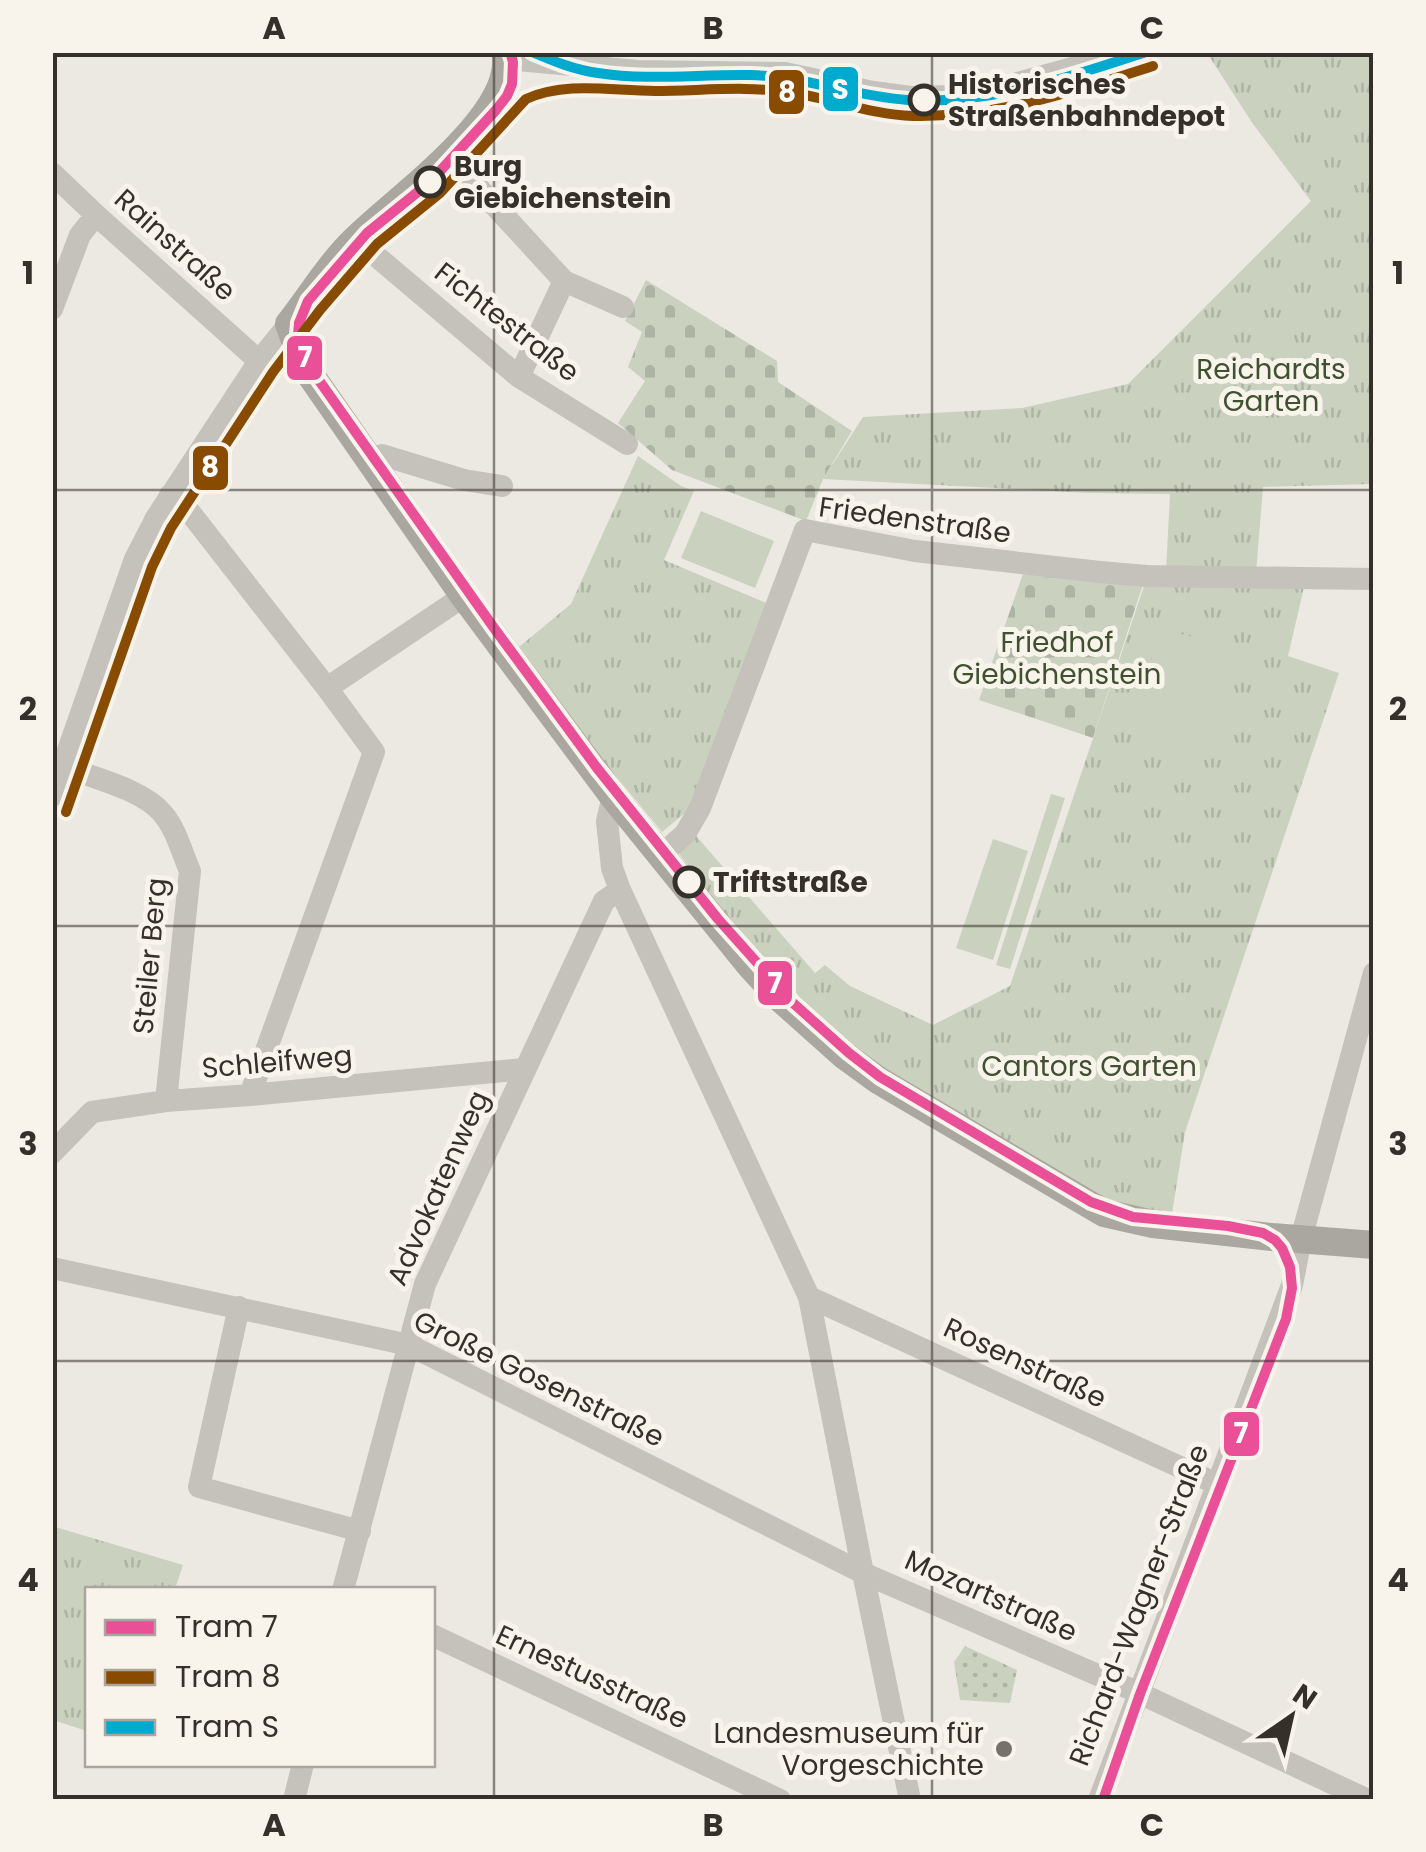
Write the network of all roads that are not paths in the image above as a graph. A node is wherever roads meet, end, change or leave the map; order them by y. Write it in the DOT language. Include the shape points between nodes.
graph roads {
  1 [pos="1131,52"];
  2 [pos="506,56"];
  3 [pos="1099,57"];
  4 [pos="701,62"];
  5 [pos="460,169"];
  6 [pos="52,174"];
  7 [pos="96,215"];
  8 [pos="356,239"];
  9 [pos="564,282"];
  10 [pos="623,308"];
  11 [pos="52,310"];
  12 [pos="290,324"];
  13 [pos="259,361"];
  14 [pos="519,377"];
  15 [pos="627,444"];
  16 [pos="371,459"];
  17 [pos="502,486"];
  18 [pos="170,494"];
  19 [pos="1374,579"];
  20 [pos="464,596"];
  21 [pos="327,688"];
  22 [pos="63,766"];
  23 [pos="52,796"];
  24 [pos="612,796"];
  25 [pos="660,855"];
  26 [pos="620,890"];
  27 [pos="1374,972"];
  28 [pos="1367,1022"];
  29 [pos="524,1069"];
  30 [pos="250,1095"];
  31 [pos="166,1101"];
  32 [pos="52,1153"];
  33 [pos="1302,1239"];
  34 [pos="1374,1245"];
  35 [pos="52,1268"];
  36 [pos="809,1298"];
  37 [pos="239,1307"];
  38 [pos="408,1345"];
  39 [pos="1217,1484"];
  40 [pos="360,1532"];
  41 [pos="863,1573"];
  42 [pos="345,1587"];
  43 [pos="435,1636"];
  44 [pos="1137,1692"];
  45 [pos="301,1767"];
  46 [pos="294,1800"];
  47 [pos="780,1800"];
  48 [pos="910,1800"];
  49 [pos="1098,1800"];
  50 [pos="1368,1800"];
  1 -- 3 [label="street"];
  2 -- 4 [label="street" via="638,70"];
  2 -- 8 [label="main road" via="500,92 475,126"];
  3 -- 4 [label="street" via="996,89 911,97"];
  5 -- 9 [label="street"];
  6 -- 7 [label="street, Rainstraße"];
  7 -- 11 [label="street" via="80,235"];
  7 -- 13 [label="street, Rainstraße"];
  8 -- 12 [label="main road"];
  8 -- 14 [label="street, Fichtestraße"];
  9 -- 10 [label="street"];
  9 -- 14 [label="street"];
  12 -- 13 [label="street"];
  12 -- 16 [label="main road" via="305,367"];
  13 -- 18 [label="street"];
  14 -- 15 [label="street, Fichtestraße"];
  16 -- 17 [label="street" via="392,458"];
  16 -- 20 [label="main road"];
  18 -- 21 [label="street"];
  18 -- 22 [label="street" via="136,559"];
  19 -- 25 [label="street, Friedenstraße" via="1100,572 915,551 805,530 700,808 685,834"];
  20 -- 21 [label="street"];
  20 -- 24 [label="main road"];
  21 -- 30 [label="street" via="374,752"];
  22 -- 23 [label="street"];
  22 -- 31 [label="street, Steiler Berg" via="141,796 162,813 190,872"];
  24 -- 25 [label="main road"];
  24 -- 26 [label="street" via="607,821"];
  25 -- 33 [label="main road" via="780,998 878,1080 1104,1213"];
  26 -- 29 [label="street, Advokatenweg" via="604,902"];
  26 -- 36 [label="street"];
  27 -- 28 [label="street, Richard-Wagner-Straße"];
  28 -- 33 [label="street, Richard-Wagner-Straße"];
  29 -- 30 [label="street, Schleifweg"];
  29 -- 38 [label="street, Advokatenweg" via="425,1284"];
  30 -- 31 [label="street, Schleifweg"];
  31 -- 32 [label="street, Schleifweg" via="92,1112"];
  33 -- 34 [label="main road"];
  33 -- 39 [label="street, Richard-Wagner-Straße" via="1286,1301"];
  35 -- 37 [label="street, Große Gosenstraße"];
  36 -- 39 [label="street, Rosenstraße"];
  36 -- 41 [label="street"];
  37 -- 38 [label="street, Große Gosenstraße"];
  37 -- 40 [label="street" via="199,1487"];
  38 -- 40 [label="street, Advokatenweg"];
  38 -- 41 [label="street, Große Gosenstraße"];
  39 -- 44 [label="street, Richard-Wagner-Straße"];
  40 -- 42 [label="street, Advokatenweg"];
  41 -- 44 [label="street, Mozartstraße"];
  41 -- 48 [label="street"];
  43 -- 47 [label="street, Ernestusstraße"];
  44 -- 49 [label="street, Richard-Wagner-Straße"];
  44 -- 50 [label="street, Mozartstraße"];
  45 -- 46 [label="street"];
}
